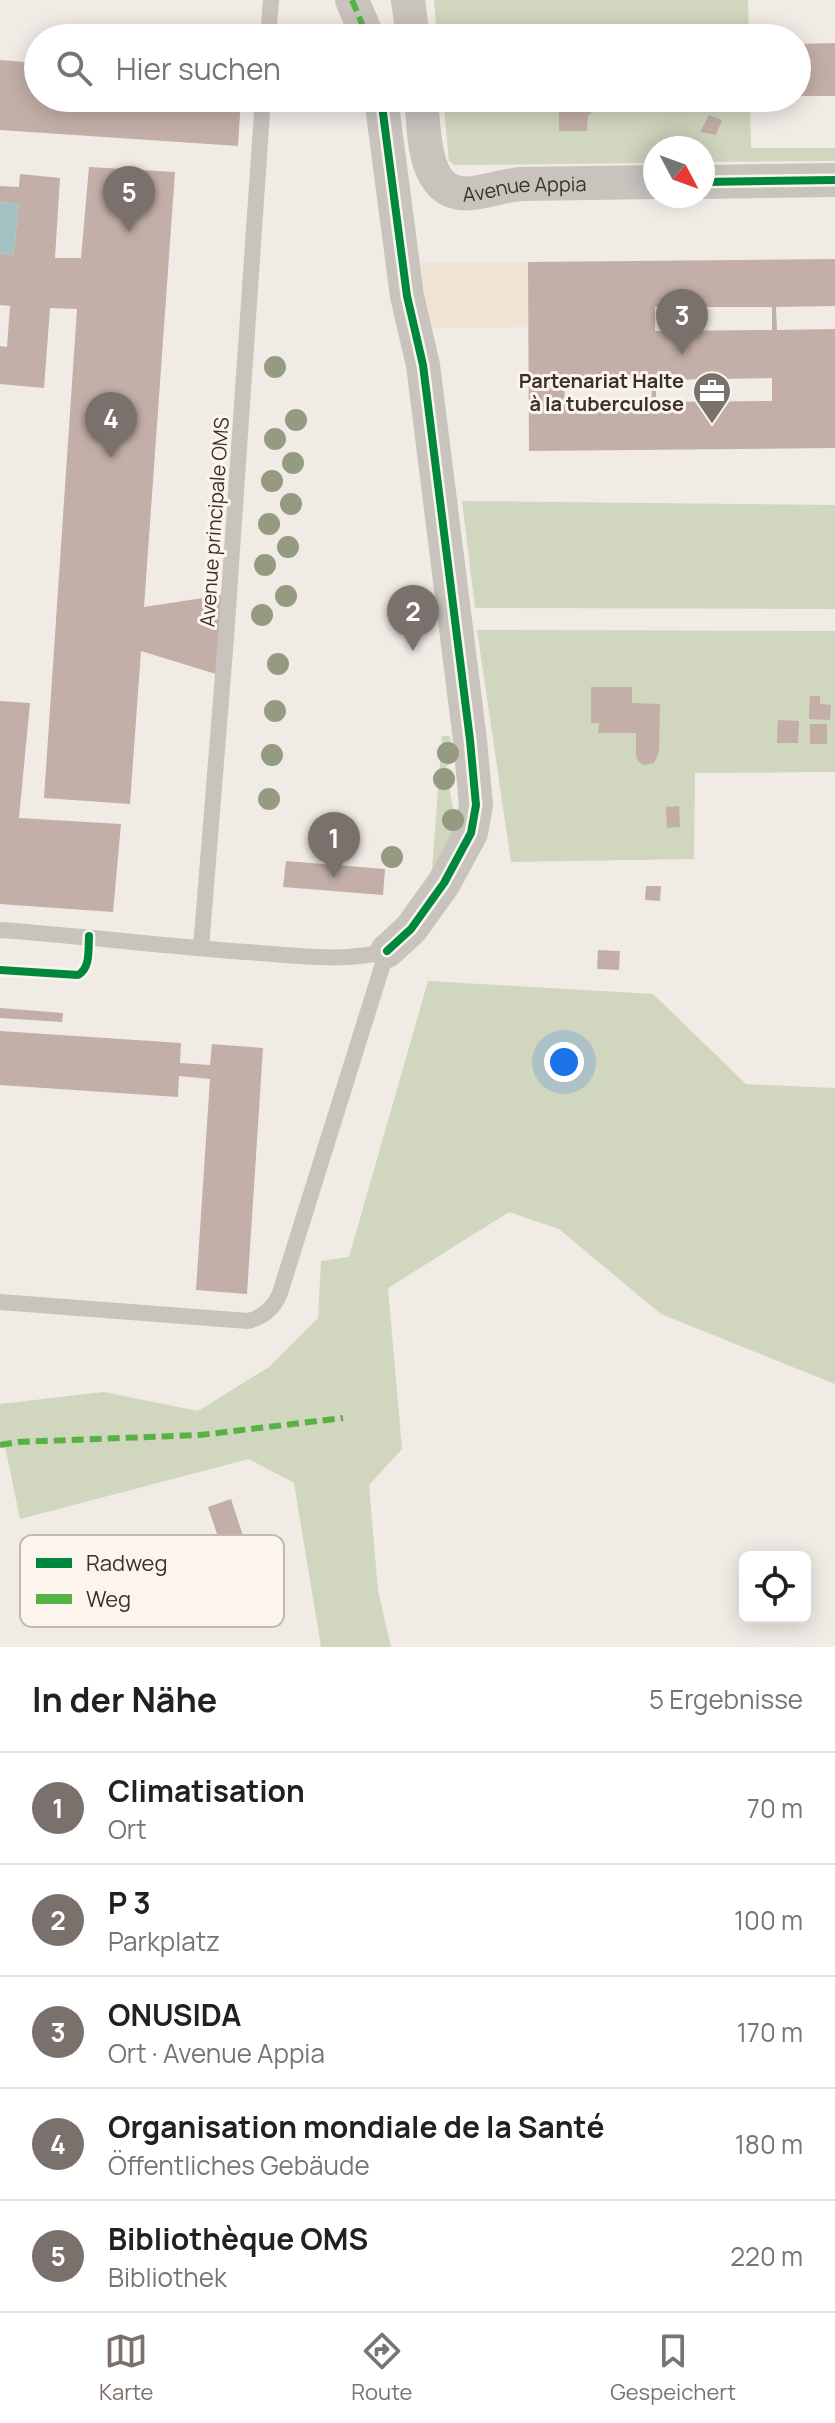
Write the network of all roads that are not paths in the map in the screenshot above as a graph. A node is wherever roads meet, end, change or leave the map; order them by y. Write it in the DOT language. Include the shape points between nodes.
graph roads {
  1 [pos="271,0"];
  2 [pos="352,0"];
  3 [pos="408,0"];
  4 [pos="269,24"];
  5 [pos="362,24"];
  6 [pos="411,24"];
  7 [pos="262,112"];
  8 [pos="383,112"];
  9 [pos="423,112"];
  10 [pos="835,180"];
  11 [pos="643,182"];
  12 [pos="715,182"];
  13 [pos="0,930"];
  14 [pos="201,948"];
  15 [pos="387,951"];
  16 [pos="0,1302"];
  1 -- 4 [label="lane"];
  2 -- 5 [label="street"];
  3 -- 6 [label="street"];
  7 -- 14 [label="lane, Avenue principale OMS"];
  8 -- 15 [label="street" via="407,296 423,365 476,805 471,833 444,883 411,929"];
  9 -- 11 [label="street, Avenue Appia" via="430,167 450,191"];
  10 -- 12 [label="street"];
  13 -- 14 [label="lane"];
  14 -- 15 [label="lane" via="359,958"];
  15 -- 16 [label="lane" via="271,1309 248,1321"];
}
